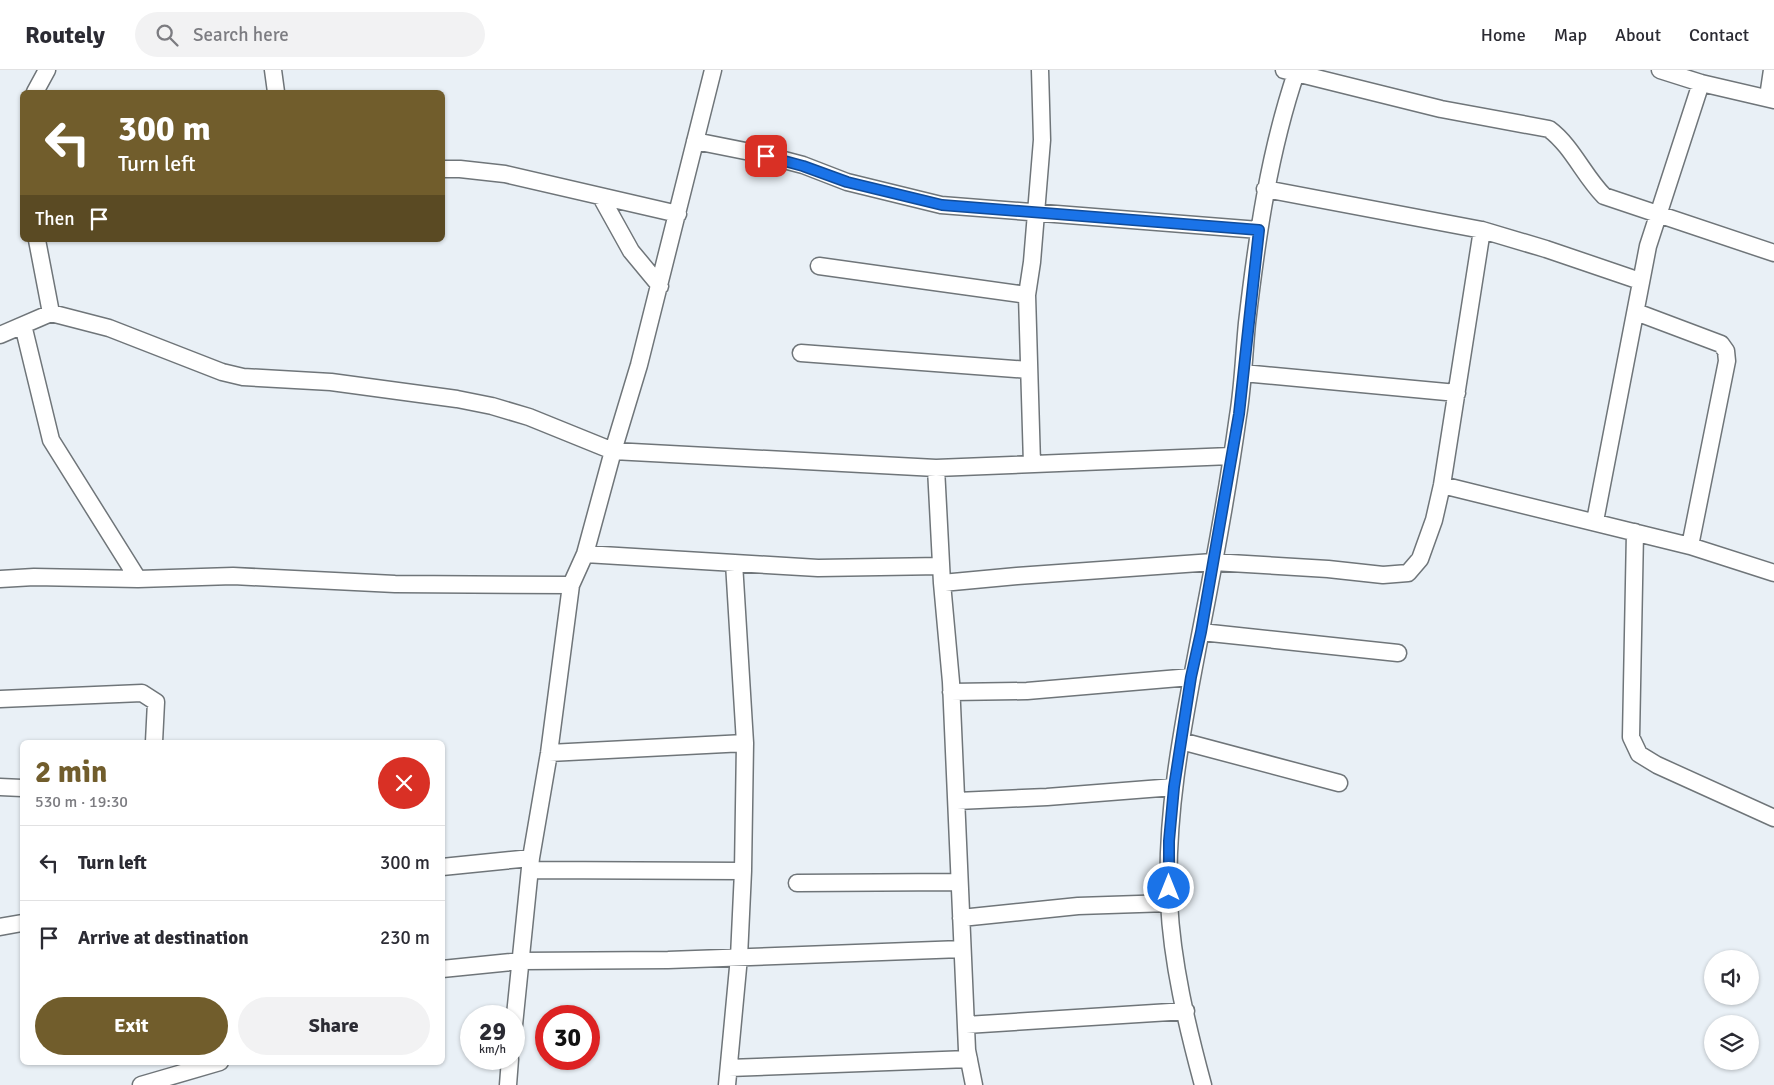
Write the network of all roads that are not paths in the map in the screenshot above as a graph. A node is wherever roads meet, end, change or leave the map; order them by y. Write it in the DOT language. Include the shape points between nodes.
graph roads {
  1 [pos="47,70"];
  2 [pos="273,70"];
  3 [pos="713,70"];
  4 [pos="1040,70"];
  5 [pos="1660,70"];
  6 [pos="1772,70"];
  7 [pos="1292,71"];
  8 [pos="1702,83"];
  9 [pos="36,90"];
  10 [pos="276,90"];
  11 [pos="1771,98"];
  12 [pos="695,141"];
  13 [pos="445,169"];
  14 [pos="1265,189"];
  15 [pos="601,197"];
  16 [pos="1037,212"];
  17 [pos="678,214"];
  18 [pos="1658,214"];
  19 [pos="1259,230"];
  20 [pos="1482,230"];
  21 [pos="36,242"];
  22 [pos="1774,253"];
  23 [pos="819,266"];
  24 [pos="1640,281"];
  25 [pos="660,286"];
  26 [pos="1027,295"];
  27 [pos="1636,312"];
  28 [pos="51,313"];
  29 [pos="23,325"];
  30 [pos="0,335"];
  31 [pos="801,352"];
  32 [pos="1028,370"];
  33 [pos="1243,374"];
  34 [pos="1457,393"];
  35 [pos="613,451"];
  36 [pos="1231,456"];
  37 [pos="1032,464"];
  38 [pos="936,468"];
  39 [pos="1442,485"];
  40 [pos="1596,521"];
  41 [pos="1635,532"];
  42 [pos="1690,546"];
  43 [pos="585,554"];
  44 [pos="1213,562"];
  45 [pos="734,564"];
  46 [pos="941,566"];
  47 [pos="1774,573"];
  48 [pos="138,579"];
  49 [pos="0,580"];
  50 [pos="942,584"];
  51 [pos="571,585"];
  52 [pos="1201,632"];
  53 [pos="1398,653"];
  54 [pos="1191,677"];
  55 [pos="951,692"];
  56 [pos="0,699"];
  57 [pos="154,740"];
  58 [pos="1181,741"];
  59 [pos="744,743"];
  60 [pos="548,753"];
  61 [pos="1339,783"];
  62 [pos="0,787"];
  63 [pos="1174,787"];
  64 [pos="20,788"];
  65 [pos="957,801"];
  66 [pos="1774,818"];
  67 [pos="531,864"];
  68 [pos="445,867"];
  69 [pos="743,871"];
  70 [pos="960,882"];
  71 [pos="797,883"];
  72 [pos="1169,903"];
  73 [pos="961,918"];
  74 [pos="20,923"];
  75 [pos="0,927"];
  76 [pos="962,949"];
  77 [pos="739,957"];
  78 [pos="521,961"];
  79 [pos="445,969"];
  80 [pos="516,1005"];
  81 [pos="1186,1011"];
  82 [pos="966,1025"];
  83 [pos="969,1059"];
  84 [pos="210,1065"];
  85 [pos="729,1068"];
  86 [pos="509,1070"];
  87 [pos="141,1085"];
  88 [pos="508,1085"];
  89 [pos="727,1085"];
  90 [pos="974,1085"];
  91 [pos="1204,1085"];
  1 -- 9 [label="street"];
  2 -- 10 [label="street"];
  3 -- 12 [label="street"];
  4 -- 16 [label="street" via="1042,140"];
  5 -- 8 [label="street"];
  6 -- 11 [label="street"];
  7 -- 14 [label="street"];
  7 -- 18 [label="street" via="1441,109 1548,129 1560,138 1604,196"];
  8 -- 11 [label="street"];
  8 -- 18 [label="street"];
  12 -- 16 [label="street" via="766,156 847,182 942,205"];
  12 -- 17 [label="street"];
  13 -- 15 [label="street" via="506,174"];
  14 -- 19 [label="street"];
  14 -- 20 [label="street"];
  15 -- 17 [label="street"];
  15 -- 25 [label="street" via="631,251"];
  16 -- 19 [label="street"];
  16 -- 26 [label="street"];
  17 -- 25 [label="street"];
  18 -- 22 [label="street"];
  18 -- 24 [label="street"];
  19 -- 33 [label="street"];
  20 -- 24 [label="street" via="1546,248"];
  20 -- 34 [label="street"];
  21 -- 28 [label="street"];
  23 -- 26 [label="street"];
  24 -- 27 [label="street"];
  25 -- 35 [label="street"];
  26 -- 32 [label="street"];
  27 -- 40 [label="street"];
  27 -- 42 [label="street" via="1721,344 1726,351 1727,361"];
  28 -- 29 [label="street"];
  28 -- 35 [label="street" via="109,328 222,372 331,382 457,399 529,417"];
  29 -- 30 [label="street"];
  29 -- 48 [label="street" via="50,440"];
  31 -- 32 [label="street"];
  32 -- 37 [label="street"];
  33 -- 34 [label="street"];
  33 -- 36 [label="street"];
  34 -- 39 [label="street"];
  35 -- 38 [label="street"];
  35 -- 43 [label="street"];
  36 -- 37 [label="street"];
  36 -- 44 [label="street"];
  37 -- 38 [label="street"];
  38 -- 46 [label="street"];
  39 -- 40 [label="street"];
  39 -- 44 [label="street" via="1420,559 1408,573 1383,575"];
  40 -- 41 [label="street"];
  41 -- 42 [label="street"];
  41 -- 66 [label="street" via="1631,737 1639,754"];
  42 -- 47 [label="street"];
  43 -- 45 [label="street"];
  43 -- 51 [label="street"];
  44 -- 50 [label="street"];
  44 -- 52 [label="street"];
  45 -- 46 [label="street" via="847,569"];
  45 -- 59 [label="street"];
  46 -- 50 [label="street"];
  48 -- 49 [label="street" via="34,577"];
  48 -- 51 [label="street" via="233,576 395,584"];
  50 -- 55 [label="street"];
  51 -- 60 [label="street"];
  52 -- 53 [label="street"];
  52 -- 54 [label="street"];
  54 -- 55 [label="street" via="1027,690"];
  54 -- 58 [label="street"];
  55 -- 65 [label="street"];
  56 -- 57 [label="street" via="142,693 156,702"];
  58 -- 61 [label="street"];
  58 -- 63 [label="street"];
  59 -- 60 [label="street"];
  59 -- 69 [label="street"];
  60 -- 67 [label="street"];
  62 -- 64 [label="street"];
  63 -- 65 [label="street" via="1048,798"];
  63 -- 72 [label="street" via="1169,841"];
  65 -- 70 [label="street"];
  67 -- 68 [label="street"];
  67 -- 69 [label="street"];
  67 -- 78 [label="street"];
  69 -- 77 [label="street"];
  70 -- 71 [label="street"];
  70 -- 73 [label="street"];
  72 -- 73 [label="street" via="1078,906"];
  72 -- 81 [label="street"];
  73 -- 76 [label="street"];
  74 -- 75 [label="street"];
  76 -- 77 [label="street"];
  76 -- 82 [label="street"];
  77 -- 78 [label="street"];
  77 -- 85 [label="street"];
  78 -- 79 [label="street"];
  78 -- 80 [label="street"];
  81 -- 82 [label="street"];
  81 -- 91 [label="street"];
  82 -- 83 [label="street"];
  83 -- 85 [label="street"];
  83 -- 90 [label="street"];
  84 -- 87 [label="street"];
  85 -- 89 [label="street"];
  86 -- 88 [label="street"];
}
